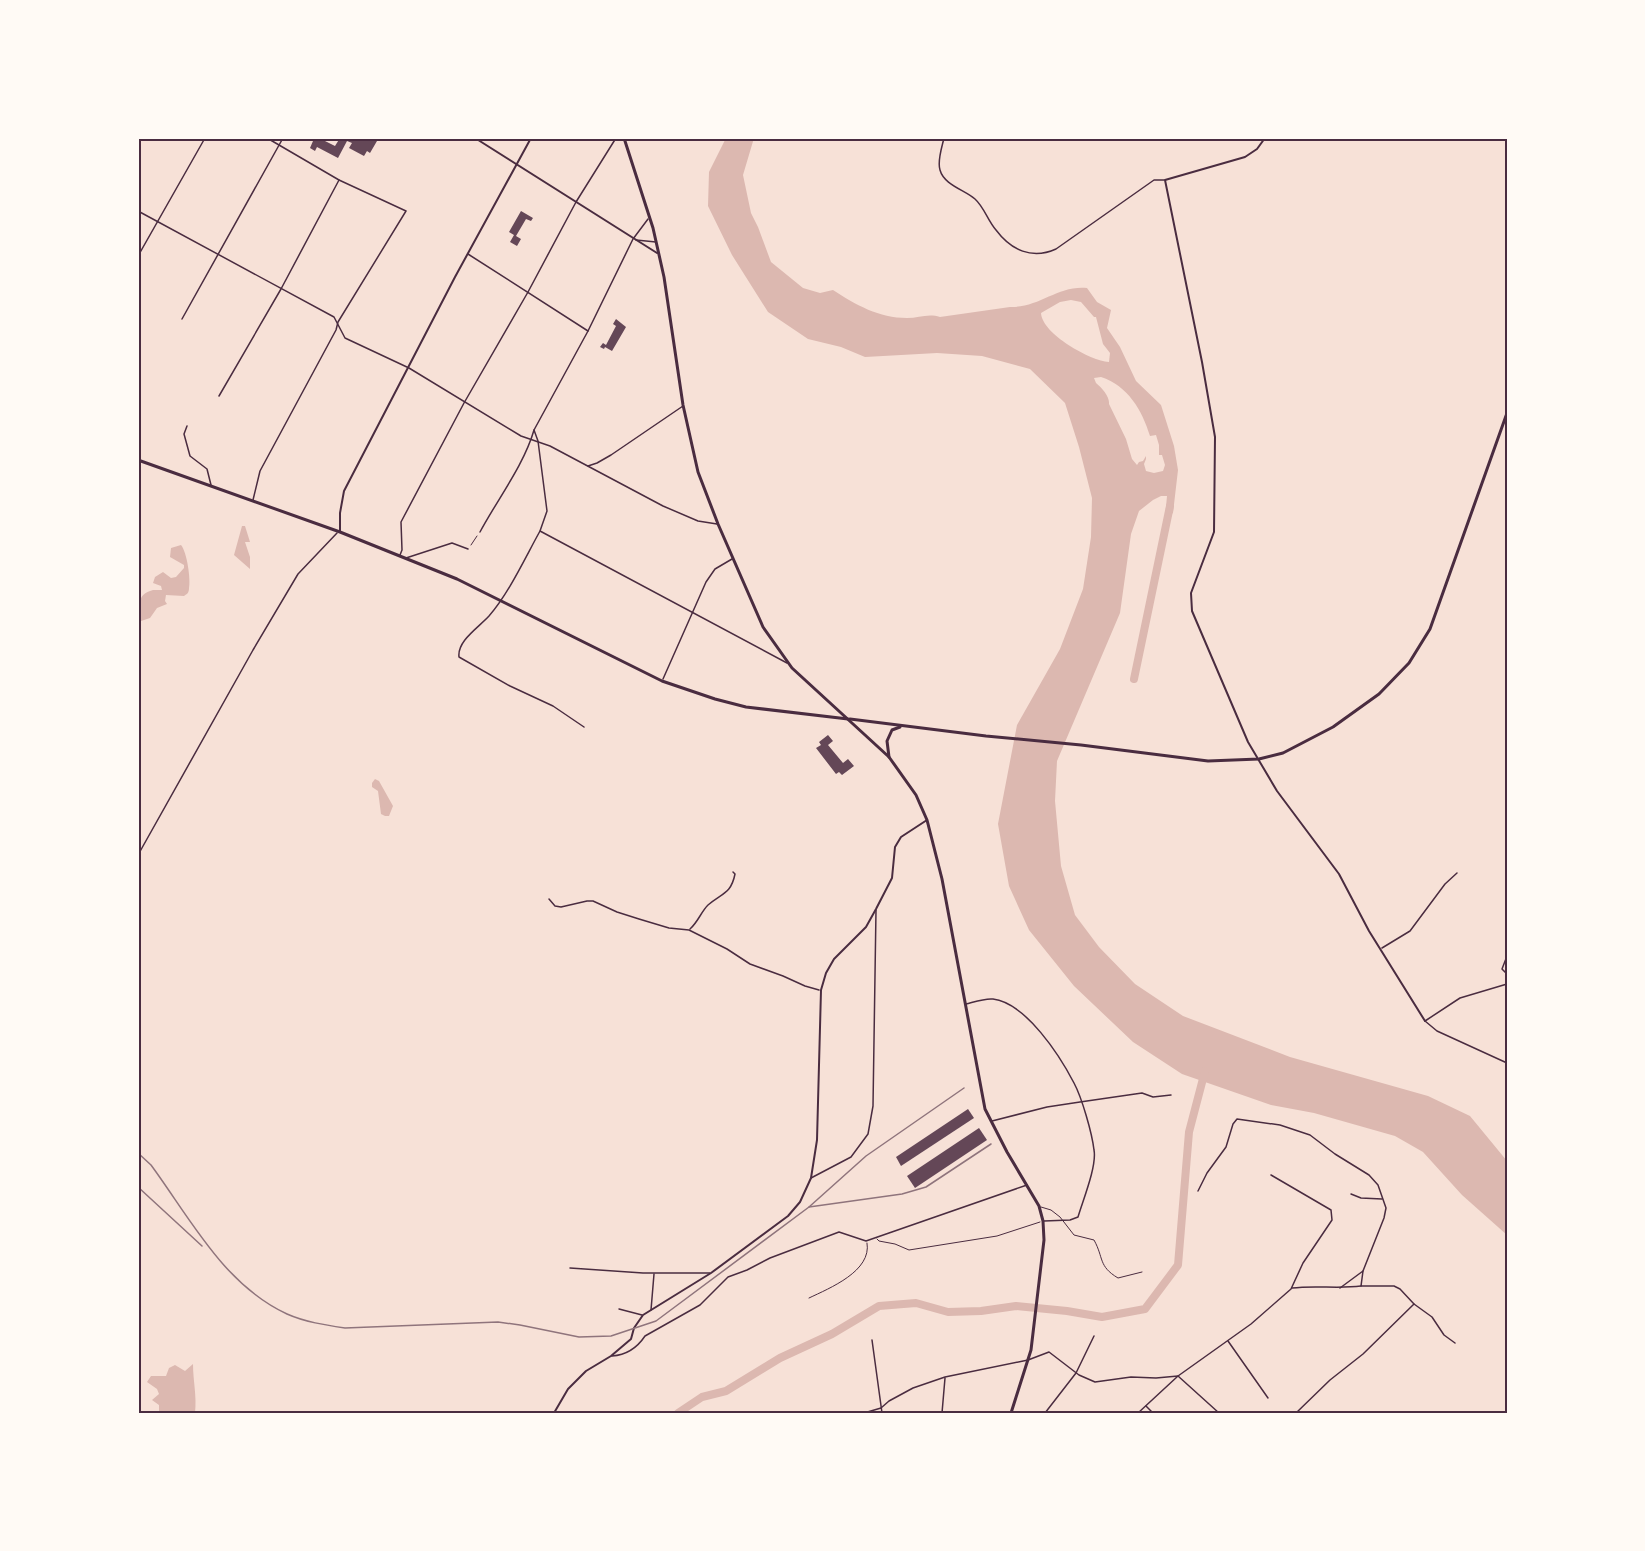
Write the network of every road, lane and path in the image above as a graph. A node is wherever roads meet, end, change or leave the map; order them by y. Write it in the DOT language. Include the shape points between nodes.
graph roads {
  1 [pos="205,138"];
  2 [pos="267,138"];
  3 [pos="283,138"];
  4 [pos="475,138"];
  5 [pos="531,138"];
  6 [pos="616,138"];
  7 [pos="624,138"];
  8 [pos="944,138"];
  9 [pos="1264,138"];
  10 [pos="279,145"];
  11 [pos="517,164"];
  12 [pos="339,180"];
  13 [pos="1165,180"];
  14 [pos="576,202"];
  15 [pos="138,210"];
  16 [pos="650,216"];
  17 [pos="159,222"];
  18 [pos="633,239"];
  19 [pos="656,242"];
  20 [pos="218,254"];
  21 [pos="467,254"];
  22 [pos="659,254"];
  23 [pos="138,256"];
  24 [pos="281,289"];
  25 [pos="528,292"];
  26 [pos="182,319"];
  27 [pos="338,322"];
  28 [pos="588,331"];
  29 [pos="409,368"];
  30 [pos="219,396"];
  31 [pos="464,402"];
  32 [pos="683,405"];
  33 [pos="1507,413"];
  34 [pos="187,426"];
  35 [pos="534,430"];
  36 [pos="531,439"];
  37 [pos="538,441"];
  38 [pos="138,459"];
  39 [pos="587,466"];
  40 [pos="212,486"];
  41 [pos="253,501"];
  42 [pos="718,524"];
  43 [pos="540,531"];
  44 [pos="339,532"];
  45 [pos="480,532"];
  46 [pos="468,549"];
  47 [pos="400,556"];
  48 [pos="406,558"];
  49 [pos="733,558"];
  50 [pos="501,599"];
  51 [pos="692,612"];
  52 [pos="788,663"];
  53 [pos="662,681"];
  54 [pos="850,720"];
  55 [pos="902,726"];
  56 [pos="584,727"];
  57 [pos="890,757"];
  58 [pos="1259,759"];
  59 [pos="927,820"];
  60 [pos="138,855"];
  61 [pos="733,872"];
  62 [pos="1457,873"];
  63 [pos="549,899"];
  64 [pos="876,909"];
  65 [pos="697,923"];
  66 [pos="689,930"];
  67 [pos="696,932"];
  68 [pos="1380,949"];
  69 [pos="1507,956"];
  70 [pos="1507,974"];
  71 [pos="1507,984"];
  72 [pos="821,990"];
  73 [pos="966,1004"];
  74 [pos="1425,1021"];
  75 [pos="1507,1064"];
  76 [pos="1171,1095"];
  77 [pos="1080,1101"];
  78 [pos="990,1121"];
  79 [pos="1271,1175"];
  80 [pos="811,1178"];
  81 [pos="1028,1185"];
  82 [pos="1198,1191"];
  83 [pos="1351,1194"];
  84 [pos="1383,1199"];
  85 [pos="1039,1206"];
  86 [pos="1062,1219"];
  87 [pos="1043,1221"];
  88 [pos="875,1237"];
  89 [pos="866,1241"];
  90 [pos="570,1268"];
  91 [pos="1363,1271"];
  92 [pos="1143,1272"];
  93 [pos="654,1273"];
  94 [pos="711,1273"];
  95 [pos="1361,1286"];
  96 [pos="1339,1288"];
  97 [pos="1291,1289"];
  98 [pos="809,1298"];
  99 [pos="1414,1304"];
  100 [pos="619,1309"];
  101 [pos="651,1310"];
  102 [pos="643,1315"];
  103 [pos="1094,1336"];
  104 [pos="872,1340"];
  105 [pos="1227,1340"];
  106 [pos="1455,1343"];
  107 [pos="611,1356"];
  108 [pos="1028,1360"];
  109 [pos="1076,1373"];
  110 [pos="1178,1376"];
  111 [pos="945,1377"];
  112 [pos="1268,1398"];
  113 [pos="1146,1406"];
  114 [pos="881,1408"];
  115 [pos="554,1413"];
  116 [pos="864,1413"];
  117 [pos="882,1413"];
  118 [pos="942,1413"];
  119 [pos="1011,1413"];
  120 [pos="1045,1413"];
  121 [pos="1138,1413"];
  122 [pos="1153,1413"];
  123 [pos="1219,1413"];
  124 [pos="1296,1413"];
  1 -- 17 [label="street"];
  2 -- 10 [label="street"];
  3 -- 10 [label="street"];
  4 -- 11 [label="street"];
  5 -- 11 [label="street"];
  6 -- 14 [label="street"];
  7 -- 16 [label="main road"];
  8 -- 13 [label="street" via="940,170 946,180 977,201 996,231 1013,248 1026,253 1043,254 1056,249 1154,180"];
  9 -- 13 [label="street" via="1245,157"];
  10 -- 12 [label="street"];
  10 -- 20 [label="street"];
  11 -- 14 [label="street"];
  11 -- 21 [label="street"];
  12 -- 24 [label="street"];
  12 -- 27 [label="street" via="406,211"];
  13 -- 58 [label="street" via="1215,437 1214,532 1191,593 1192,611 1248,742"];
  14 -- 18 [label="street"];
  14 -- 25 [label="street"];
  15 -- 17 [label="street"];
  16 -- 18 [label="street"];
  16 -- 19 [label="main road"];
  17 -- 20 [label="street"];
  17 -- 23 [label="street"];
  18 -- 19 [label="street"];
  18 -- 22 [label="street"];
  18 -- 28 [label="street"];
  19 -- 22 [label="main road"];
  20 -- 24 [label="street"];
  20 -- 26 [label="street"];
  21 -- 25 [label="street"];
  21 -- 29 [label="street"];
  22 -- 32 [label="main road"];
  24 -- 27 [label="street"];
  24 -- 30 [label="street"];
  25 -- 28 [label="street"];
  25 -- 31 [label="street"];
  27 -- 29 [label="street" via="345,338"];
  27 -- 41 [label="street" via="260,471"];
  28 -- 35 [label="street"];
  29 -- 31 [label="street"];
  29 -- 44 [label="street" via="344,491"];
  31 -- 36 [label="street"];
  31 -- 47 [label="street" via="401,522"];
  32 -- 39 [label="street" via="597,464"];
  32 -- 42 [label="main road" via="698,472"];
  33 -- 58 [label="main road" via="1430,629 1409,663 1379,693 1332,727 1283,753"];
  34 -- 40 [label="street" via="184,434 190,456 207,469"];
  35 -- 36 [label="street"];
  35 -- 37 [label="street"];
  36 -- 37 [label="street"];
  36 -- 45 [label="street"];
  37 -- 39 [label="street"];
  37 -- 43 [label="street" via="547,511"];
  38 -- 40 [label="main road"];
  39 -- 42 [label="street" via="663,506 698,521"];
  40 -- 41 [label="main road"];
  41 -- 44 [label="main road"];
  42 -- 49 [label="main road"];
  43 -- 50 [label="street"];
  43 -- 51 [label="street"];
  44 -- 47 [label="main road"];
  44 -- 60 [label="street" via="298,574"];
  45 -- 46 [label="path"];
  46 -- 48 [label="street" via="452,543"];
  47 -- 48 [label="main road"];
  48 -- 50 [label="main road"];
  49 -- 51 [label="street" via="715,569"];
  49 -- 52 [label="main road" via="763,627"];
  50 -- 53 [label="main road"];
  50 -- 56 [label="street" via="463,642 459,657 553,706"];
  51 -- 52 [label="street"];
  51 -- 53 [label="street"];
  52 -- 54 [label="main road"];
  53 -- 54 [label="main road" via="746,707"];
  54 -- 55 [label="main road"];
  54 -- 57 [label="main road"];
  55 -- 57 [label="main road" via="892,730 887,741"];
  55 -- 58 [label="main road" via="1208,761"];
  57 -- 59 [label="main road" via="916,795"];
  58 -- 68 [label="street" via="1277,791 1339,874"];
  59 -- 64 [label="street" via="901,837 895,847 892,878"];
  59 -- 73 [label="main road"];
  61 -- 65 [label="street" via="732,886 707,906"];
  62 -- 68 [label="street" via="1410,931"];
  63 -- 66 [label="street" via="561,907 593,901 639,919"];
  64 -- 72 [label="street" via="866,927 834,959"];
  64 -- 80 [label="street" via="873,1106 868,1134 851,1157"];
  65 -- 66 [label="street"];
  65 -- 67 [label="street"];
  66 -- 67 [label="street"];
  67 -- 72 [label="street" via="750,964"];
  68 -- 74 [label="street"];
  69 -- 70 [label="street" via="1502,969"];
  71 -- 74 [label="street" via="1460,998"];
  72 -- 80 [label="street" via="817,1140"];
  73 -- 77 [label="street" via="994,999 1020,1011 1055,1051 1076,1086"];
  73 -- 78 [label="main road"];
  74 -- 75 [label="street" via="1437,1031"];
  76 -- 77 [label="street" via="1153,1097 1142,1093"];
  77 -- 78 [label="street"];
  77 -- 86 [label="street" via="1095,1152 1078,1217"];
  78 -- 81 [label="main road"];
  79 -- 97 [label="street" via="1331,1210 1332,1220"];
  80 -- 94 [label="street" via="800,1202 788,1216"];
  81 -- 85 [label="main road"];
  81 -- 88 [label="street"];
  82 -- 84 [label="street" via="1226,1147 1237,1119 1280,1125 1310,1135 1369,1176 1378,1185"];
  83 -- 84 [label="street"];
  84 -- 91 [label="street" via="1384,1218"];
  85 -- 86 [label="lane"];
  85 -- 87 [label="main road"];
  86 -- 87 [label="street"];
  86 -- 92 [label="lane" via="1074,1235 1094,1240 1103,1267 1118,1278"];
  87 -- 88 [label="lane" via="997,1236 909,1250"];
  87 -- 108 [label="main road" via="1044,1240"];
  88 -- 89 [label="street"];
  89 -- 98 [label="lane" via="868,1250 862,1265 834,1286"];
  89 -- 107 [label="street" via="839,1232 770,1258 728,1277 700,1305 645,1336 639,1345 622,1355"];
  90 -- 93 [label="street"];
  91 -- 95 [label="street"];
  91 -- 96 [label="street"];
  93 -- 94 [label="street"];
  93 -- 101 [label="street"];
  94 -- 101 [label="street"];
  95 -- 96 [label="street"];
  95 -- 99 [label="street" via="1394,1286"];
  96 -- 97 [label="street"];
  97 -- 105 [label="street"];
  99 -- 106 [label="street"];
  99 -- 124 [label="street"];
  100 -- 102 [label="street"];
  101 -- 102 [label="street"];
  102 -- 107 [label="street" via="631,1339"];
  103 -- 109 [label="street"];
  104 -- 114 [label="street"];
  105 -- 110 [label="street"];
  105 -- 112 [label="street"];
  107 -- 115 [label="street" via="580,1377"];
  108 -- 109 [label="street" via="1048,1352"];
  108 -- 111 [label="street"];
  108 -- 119 [label="main road"];
  109 -- 110 [label="street" via="1095,1382"];
  109 -- 120 [label="street"];
  110 -- 113 [label="street"];
  110 -- 123 [label="street"];
  111 -- 114 [label="street" via="913,1388"];
  111 -- 118 [label="street"];
  113 -- 121 [label="street"];
  113 -- 122 [label="street"];
  114 -- 116 [label="street"];
  114 -- 117 [label="street"];
}
